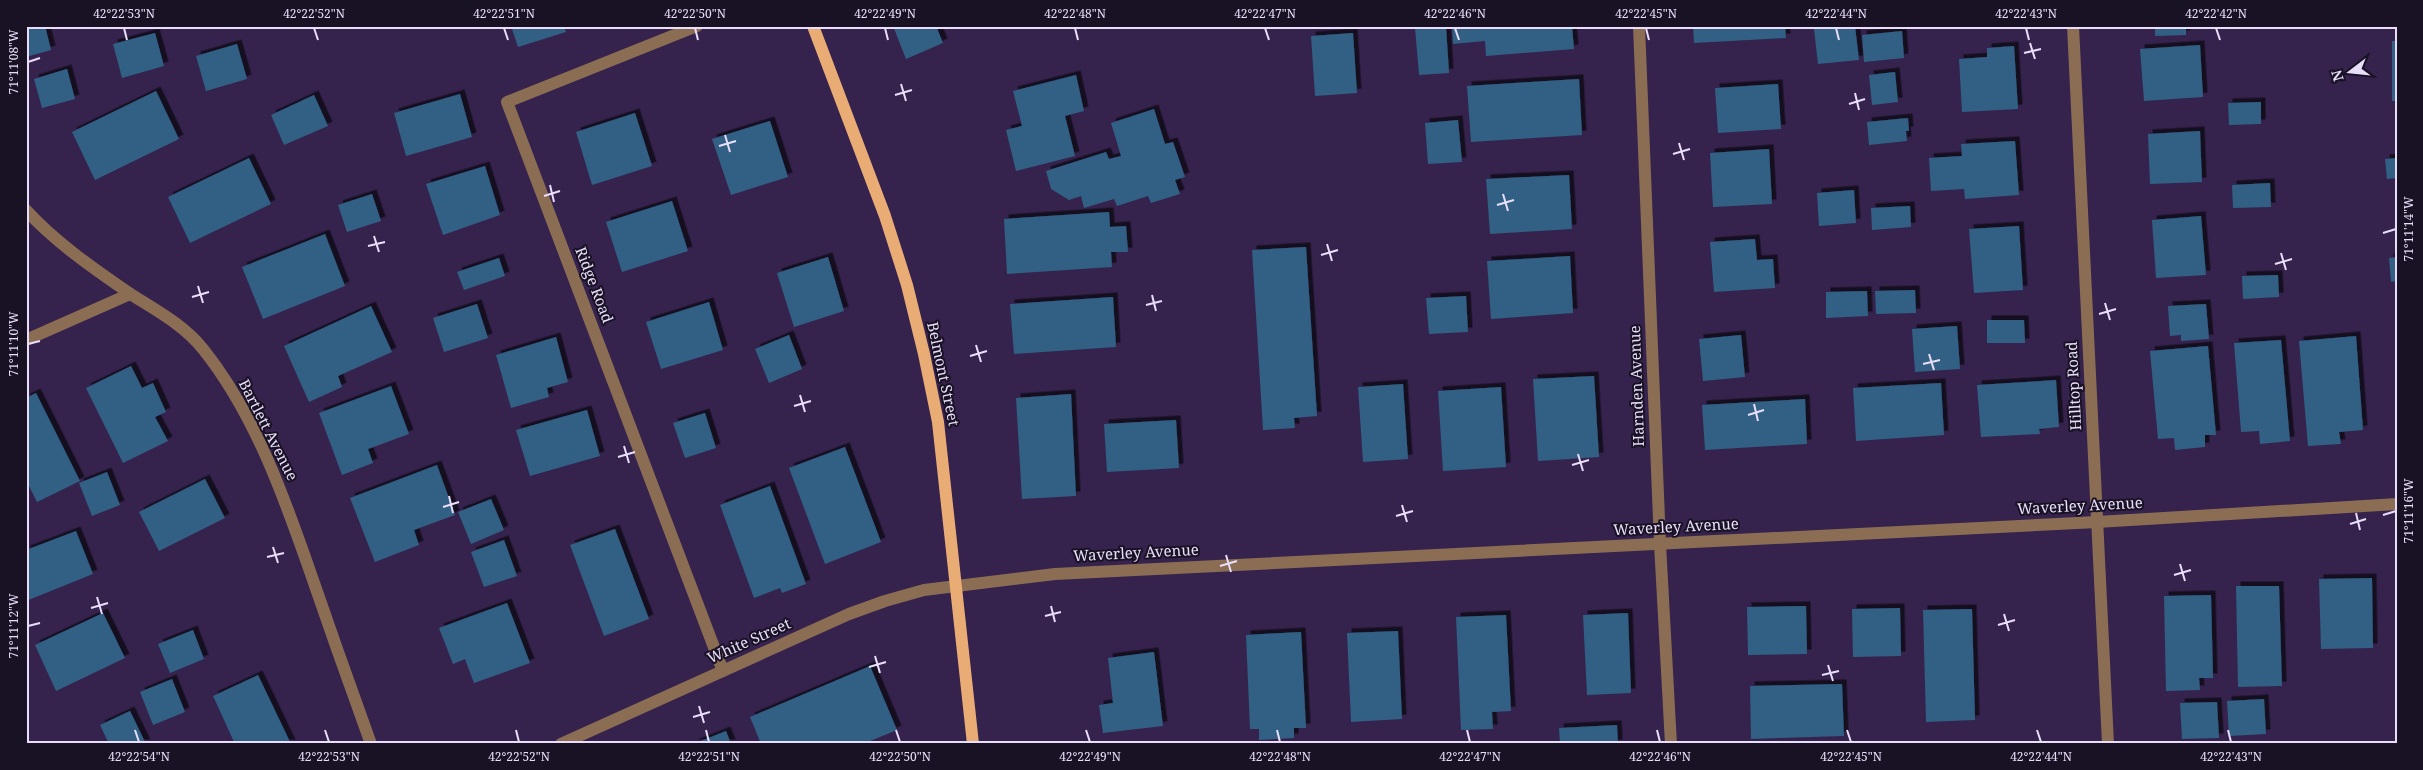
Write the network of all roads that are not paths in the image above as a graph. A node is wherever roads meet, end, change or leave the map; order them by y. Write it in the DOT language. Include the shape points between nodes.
graph roads {
  1 [pos="697,26"];
  2 [pos="813,26"];
  3 [pos="1639,26"];
  4 [pos="2072,26"];
  5 [pos="26,210"];
  6 [pos="130,294"];
  7 [pos="26,340"];
  8 [pos="2397,504"];
  9 [pos="2097,522"];
  10 [pos="1660,544"];
  11 [pos="957,585"];
  12 [pos="723,671"];
  13 [pos="371,744"];
  14 [pos="561,744"];
  15 [pos="973,744"];
  16 [pos="1672,744"];
  17 [pos="2108,744"];
  1 -- 12 [label="street, Ridge Road" via="507,102"];
  2 -- 11 [label="main road, Belmont Street" via="862,151 907,285 938,422"];
  3 -- 10 [label="street, Harnden Avenue"];
  4 -- 9 [label="street, Hilltop Road"];
  5 -- 6 [label="street, Bartlett Avenue" via="85,262"];
  6 -- 7 [label="street"];
  6 -- 13 [label="street, Bartlett Avenue" via="166,315 203,348 232,391 288,507"];
  8 -- 9 [label="street, Waverley Avenue"];
  9 -- 10 [label="street, Waverley Avenue"];
  9 -- 17 [label="street, Hilltop Road"];
  10 -- 11 [label="street, Waverley Avenue" via="1055,574"];
  10 -- 16 [label="street, Harnden Avenue"];
  11 -- 12 [label="street, White Street" via="885,601"];
  11 -- 15 [label="main road, Belmont Street"];
  12 -- 14 [label="street, White Street"];
}
